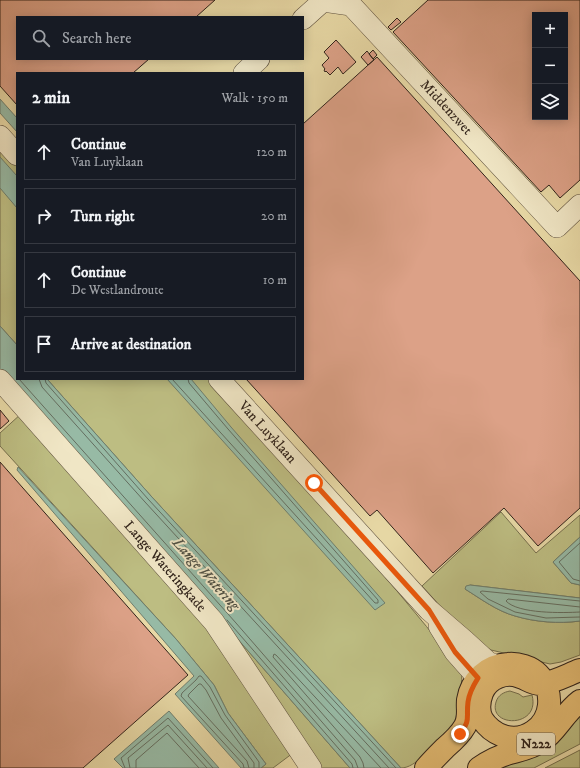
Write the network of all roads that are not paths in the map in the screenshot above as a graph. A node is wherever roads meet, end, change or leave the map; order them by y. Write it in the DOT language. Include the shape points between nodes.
graph roads {
  1 [pos="337,1"];
  2 [pos="304,18"];
  3 [pos="258,60"];
  4 [pos="245,72"];
  5 [pos="0,136"];
  6 [pos="16,154"];
  7 [pos="580,205"];
  8 [pos="0,380"];
  9 [pos="220,380"];
  10 [pos="429,610"];
  11 [pos="580,661"];
  12 [pos="496,666"];
  13 [pos="580,670"];
  14 [pos="539,677"];
  15 [pos="480,684"];
  16 [pos="580,686"];
  17 [pos="580,701"];
  18 [pos="549,706"];
  19 [pos="475,716"];
  20 [pos="500,735"];
  21 [pos="311,768"];
  22 [pos="427,768"];
  23 [pos="467,768"];
  24 [pos="480,768"];
  1 -- 2 [label="street, Middenzwet" via="323,1"];
  1 -- 7 [label="street, Middenzwet" via="351,5 557,226"];
  3 -- 4 [label="street"];
  5 -- 6 [label="street"];
  8 -- 21 [label="street, Lange Wateringkade" via="214,622"];
  9 -- 10 [label="street, Van Luyklaan"];
  10 -- 12 [label="street, Van Luyklaan" via="488,662"];
  10 -- 15 [label="street, Van Luyklaan" via="455,652"];
  11 -- 14 [label="main road"];
  12 -- 14 [label="main road" via="511,664 527,667"];
  12 -- 15 [label="main road" via="486,671"];
  13 -- 14 [label="main road"];
  14 -- 15 [label="main road" via="534,684 519,676 507,675"];
  14 -- 18 [label="main road" via="549,694"];
  15 -- 19 [label="main road" via="470,693 468,700"];
  16 -- 18 [label="main road, N222" via="560,694"];
  17 -- 24 [label="main road, N222" via="543,741 497,757"];
  18 -- 20 [label="main road, N222" via="546,718 535,731 518,737"];
  19 -- 20 [label="main road, N222"];
  19 -- 22 [label="main road"];
  20 -- 23 [label="main road, N222" via="494,738"];
}
